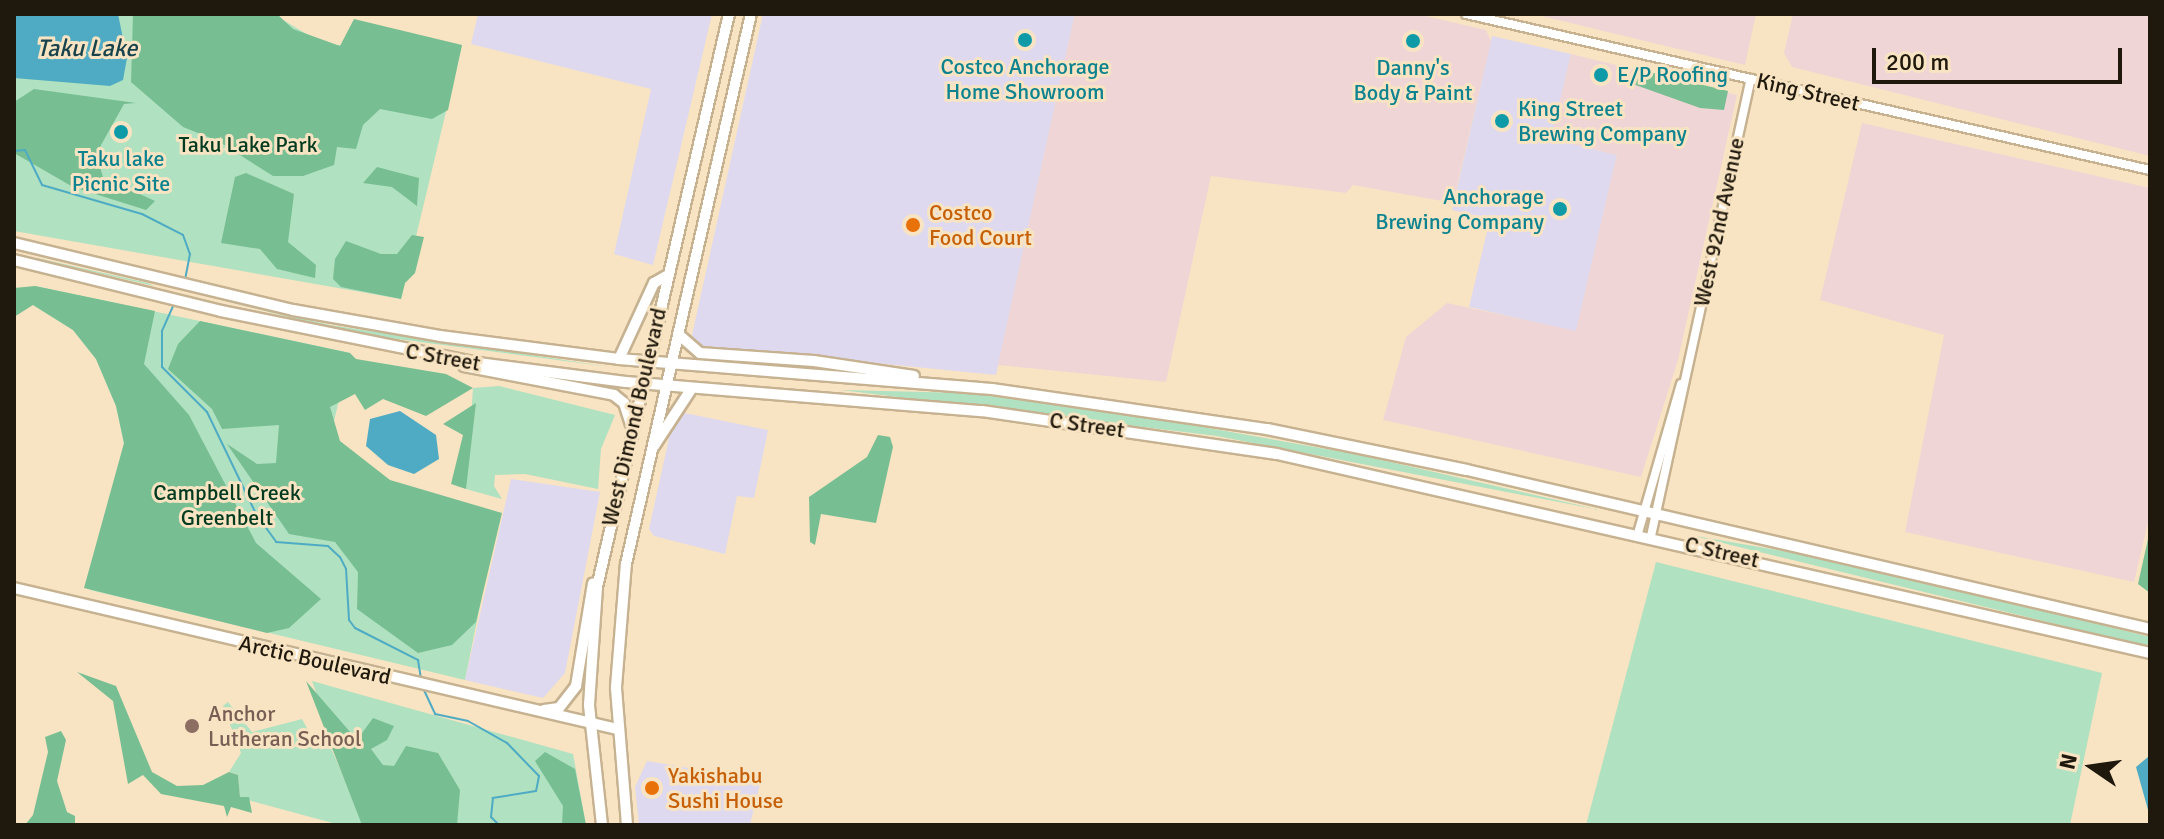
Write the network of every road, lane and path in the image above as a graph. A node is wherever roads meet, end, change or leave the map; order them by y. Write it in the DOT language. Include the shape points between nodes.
graph roads {
  1 [pos="729,14"];
  2 [pos="751,14"];
  3 [pos="1466,14"];
  4 [pos="1751,79"];
  5 [pos="2150,170"];
  6 [pos="14,243"];
  7 [pos="14,260"];
  8 [pos="666,276"];
  9 [pos="678,334"];
  10 [pos="444,357"];
  11 [pos="619,359"];
  12 [pos="646,361"];
  13 [pos="671,363"];
  14 [pos="1688,365"];
  15 [pos="641,384"];
  16 [pos="951,385"];
  17 [pos="666,386"];
  18 [pos="692,388"];
  19 [pos="631,425"];
  20 [pos="650,451"];
  21 [pos="1644,511"];
  22 [pos="1657,513"];
  23 [pos="1638,533"];
  24 [pos="1651,536"];
  25 [pos="603,550"];
  26 [pos="14,588"];
  27 [pos="2150,629"];
  28 [pos="2150,653"];
  29 [pos="536,711"];
  30 [pos="590,723"];
  31 [pos="617,729"];
  32 [pos="602,825"];
  33 [pos="627,825"];
  1 -- 8 [label="main road, West Dimond Boulevard"];
  2 -- 9 [label="main road, West Dimond Boulevard"];
  3 -- 4 [label="street, King Street"];
  4 -- 5 [label="street, King Street"];
  4 -- 14 [label="street, West 92nd Avenue"];
  6 -- 11 [label="main road, C Street" via="385,328"];
  7 -- 10 [label="main road, C Street" via="221,311"];
  8 -- 11 [label="main road" via="654,283"];
  8 -- 12 [label="main road, West Dimond Boulevard"];
  9 -- 13 [label="main road, West Dimond Boulevard"];
  9 -- 16 [label="main road" via="700,353 886,369"];
  10 -- 15 [label="main road, C Street"];
  10 -- 19 [label="main road" via="476,370 614,395 624,403"];
  11 -- 12 [label="main road, C Street"];
  12 -- 13 [label="main road, C Street"];
  12 -- 15 [label="main road, West Dimond Boulevard"];
  13 -- 16 [label="main road, C Street"];
  13 -- 17 [label="main road, West Dimond Boulevard"];
  14 -- 21 [label="street, West 92nd Avenue" via="1666,423"];
  14 -- 22 [label="street, West 92nd Avenue"];
  15 -- 17 [label="main road, C Street"];
  15 -- 19 [label="main road, West Dimond Boulevard"];
  16 -- 21 [label="main road, C Street" via="1281,432"];
  17 -- 18 [label="main road, C Street"];
  17 -- 20 [label="main road, West Dimond Boulevard"];
  18 -- 20 [label="main road"];
  18 -- 23 [label="main road, C Street" via="911,404 1152,434 1366,472"];
  19 -- 25 [label="main road, West Dimond Boulevard"];
  20 -- 31 [label="main road, West Dimond Boulevard" via="623,588"];
  21 -- 22 [label="main road, C Street"];
  21 -- 23 [label="street, West 92nd Avenue"];
  22 -- 24 [label="street, West 92nd Avenue"];
  22 -- 27 [label="main road, C Street"];
  23 -- 24 [label="main road, C Street"];
  24 -- 28 [label="main road, C Street"];
  25 -- 29 [label="main road" via="583,618 576,686 559,708"];
  25 -- 30 [label="main road, West Dimond Boulevard" via="591,629"];
  26 -- 29 [label="main road, Arctic Boulevard"];
  29 -- 30 [label="main road, Arctic Boulevard"];
  30 -- 31 [label="main road, Arctic Boulevard"];
  30 -- 32 [label="main road, West Dimond Boulevard"];
  31 -- 33 [label="main road, West Dimond Boulevard"];
}
